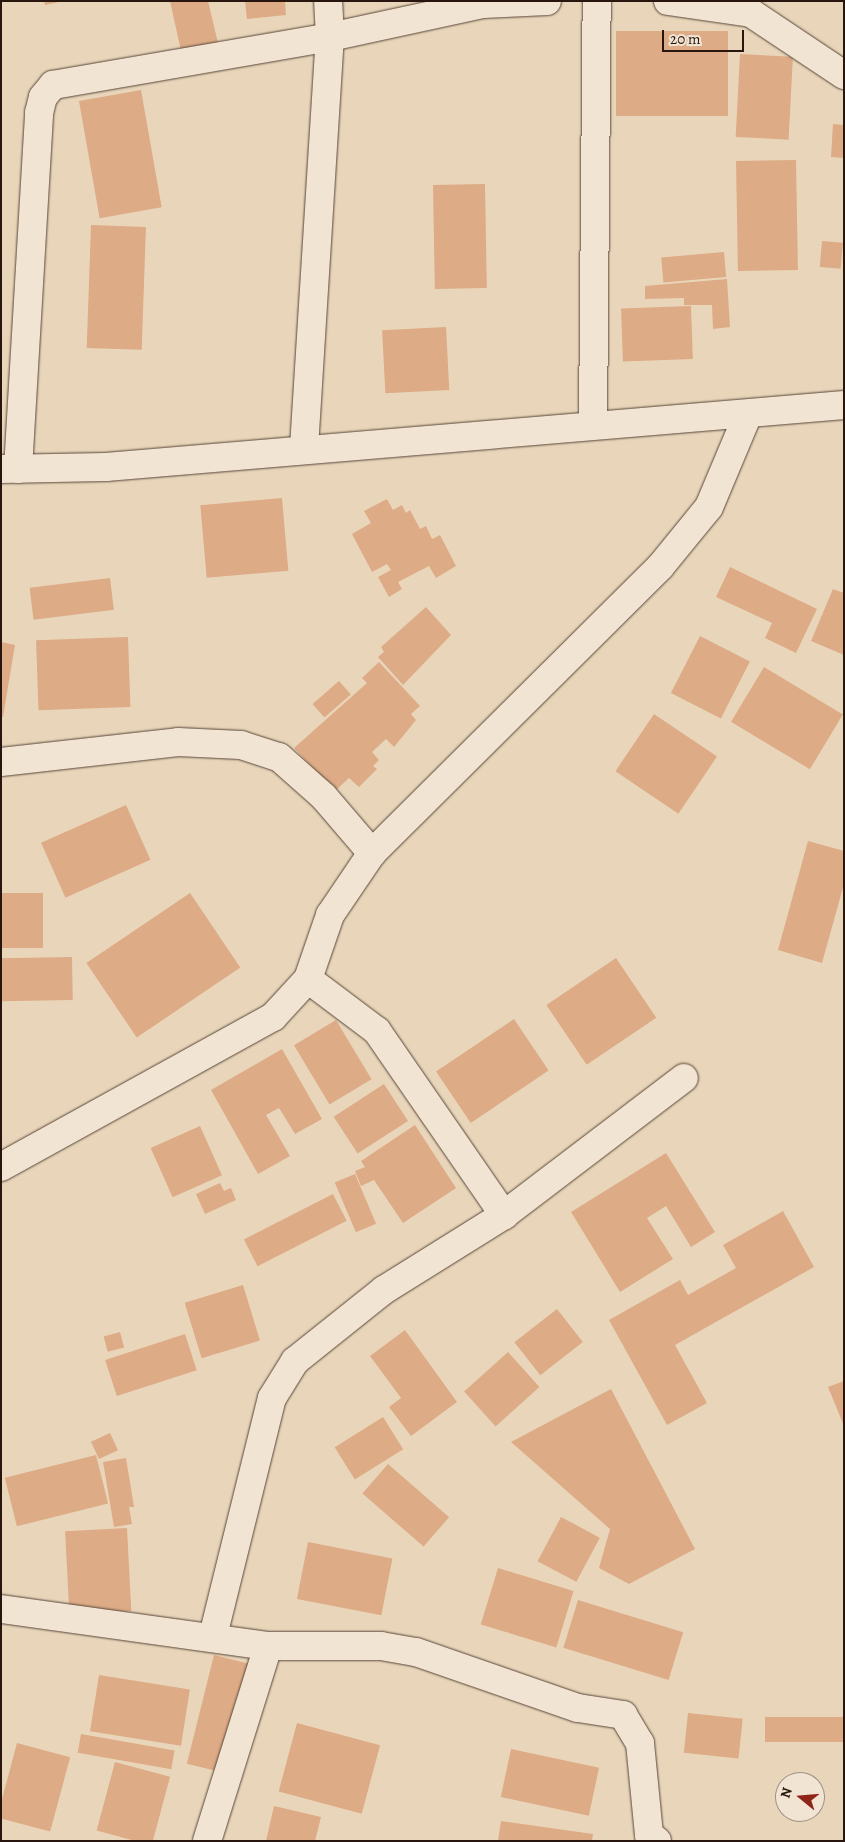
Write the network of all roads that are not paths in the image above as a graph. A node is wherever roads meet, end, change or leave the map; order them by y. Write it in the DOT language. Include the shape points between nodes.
graph roads {
  1 [pos="328,1"];
  2 [pos="547,1"];
  3 [pos="597,1"];
  4 [pos="668,1"];
  5 [pos="330,36"];
  6 [pos="844,75"];
  7 [pos="844,405"];
  8 [pos="748,414"];
  9 [pos="593,425"];
  10 [pos="304,448"];
  11 [pos="10,469"];
  12 [pos="1,762"];
  13 [pos="372,853"];
  14 [pos="308,979"];
  15 [pos="684,1078"];
  16 [pos="1,1167"];
  17 [pos="504,1216"];
  18 [pos="1,1609"];
  19 [pos="213,1636"];
  20 [pos="268,1646"];
  21 [pos="207,1841"];
  22 [pos="657,1841"];
  1 -- 5 [label="street"];
  2 -- 5 [label="street" via="483,4"];
  3 -- 9 [label="street"];
  4 -- 6 [label="street" via="751,13"];
  5 -- 10 [label="street"];
  5 -- 11 [label="street" via="53,85 43,97"];
  7 -- 8 [label="street"];
  8 -- 9 [label="street"];
  8 -- 13 [label="street" via="709,507 660,568"];
  9 -- 10 [label="street"];
  10 -- 11 [label="street" via="106,467"];
  12 -- 13 [label="street" via="178,742 241,745 279,757 324,797"];
  13 -- 14 [label="street" via="330,915"];
  14 -- 16 [label="street" via="273,1017 232,1044"];
  14 -- 17 [label="street" via="377,1031"];
  15 -- 17 [label="street"];
  17 -- 19 [label="street" via="384,1290 295,1361 272,1398"];
  18 -- 19 [label="street"];
  19 -- 20 [label="street"];
  20 -- 21 [label="street"];
  20 -- 22 [label="street" via="381,1646 416,1652 578,1708 622,1715 640,1743 649,1835"];
}
